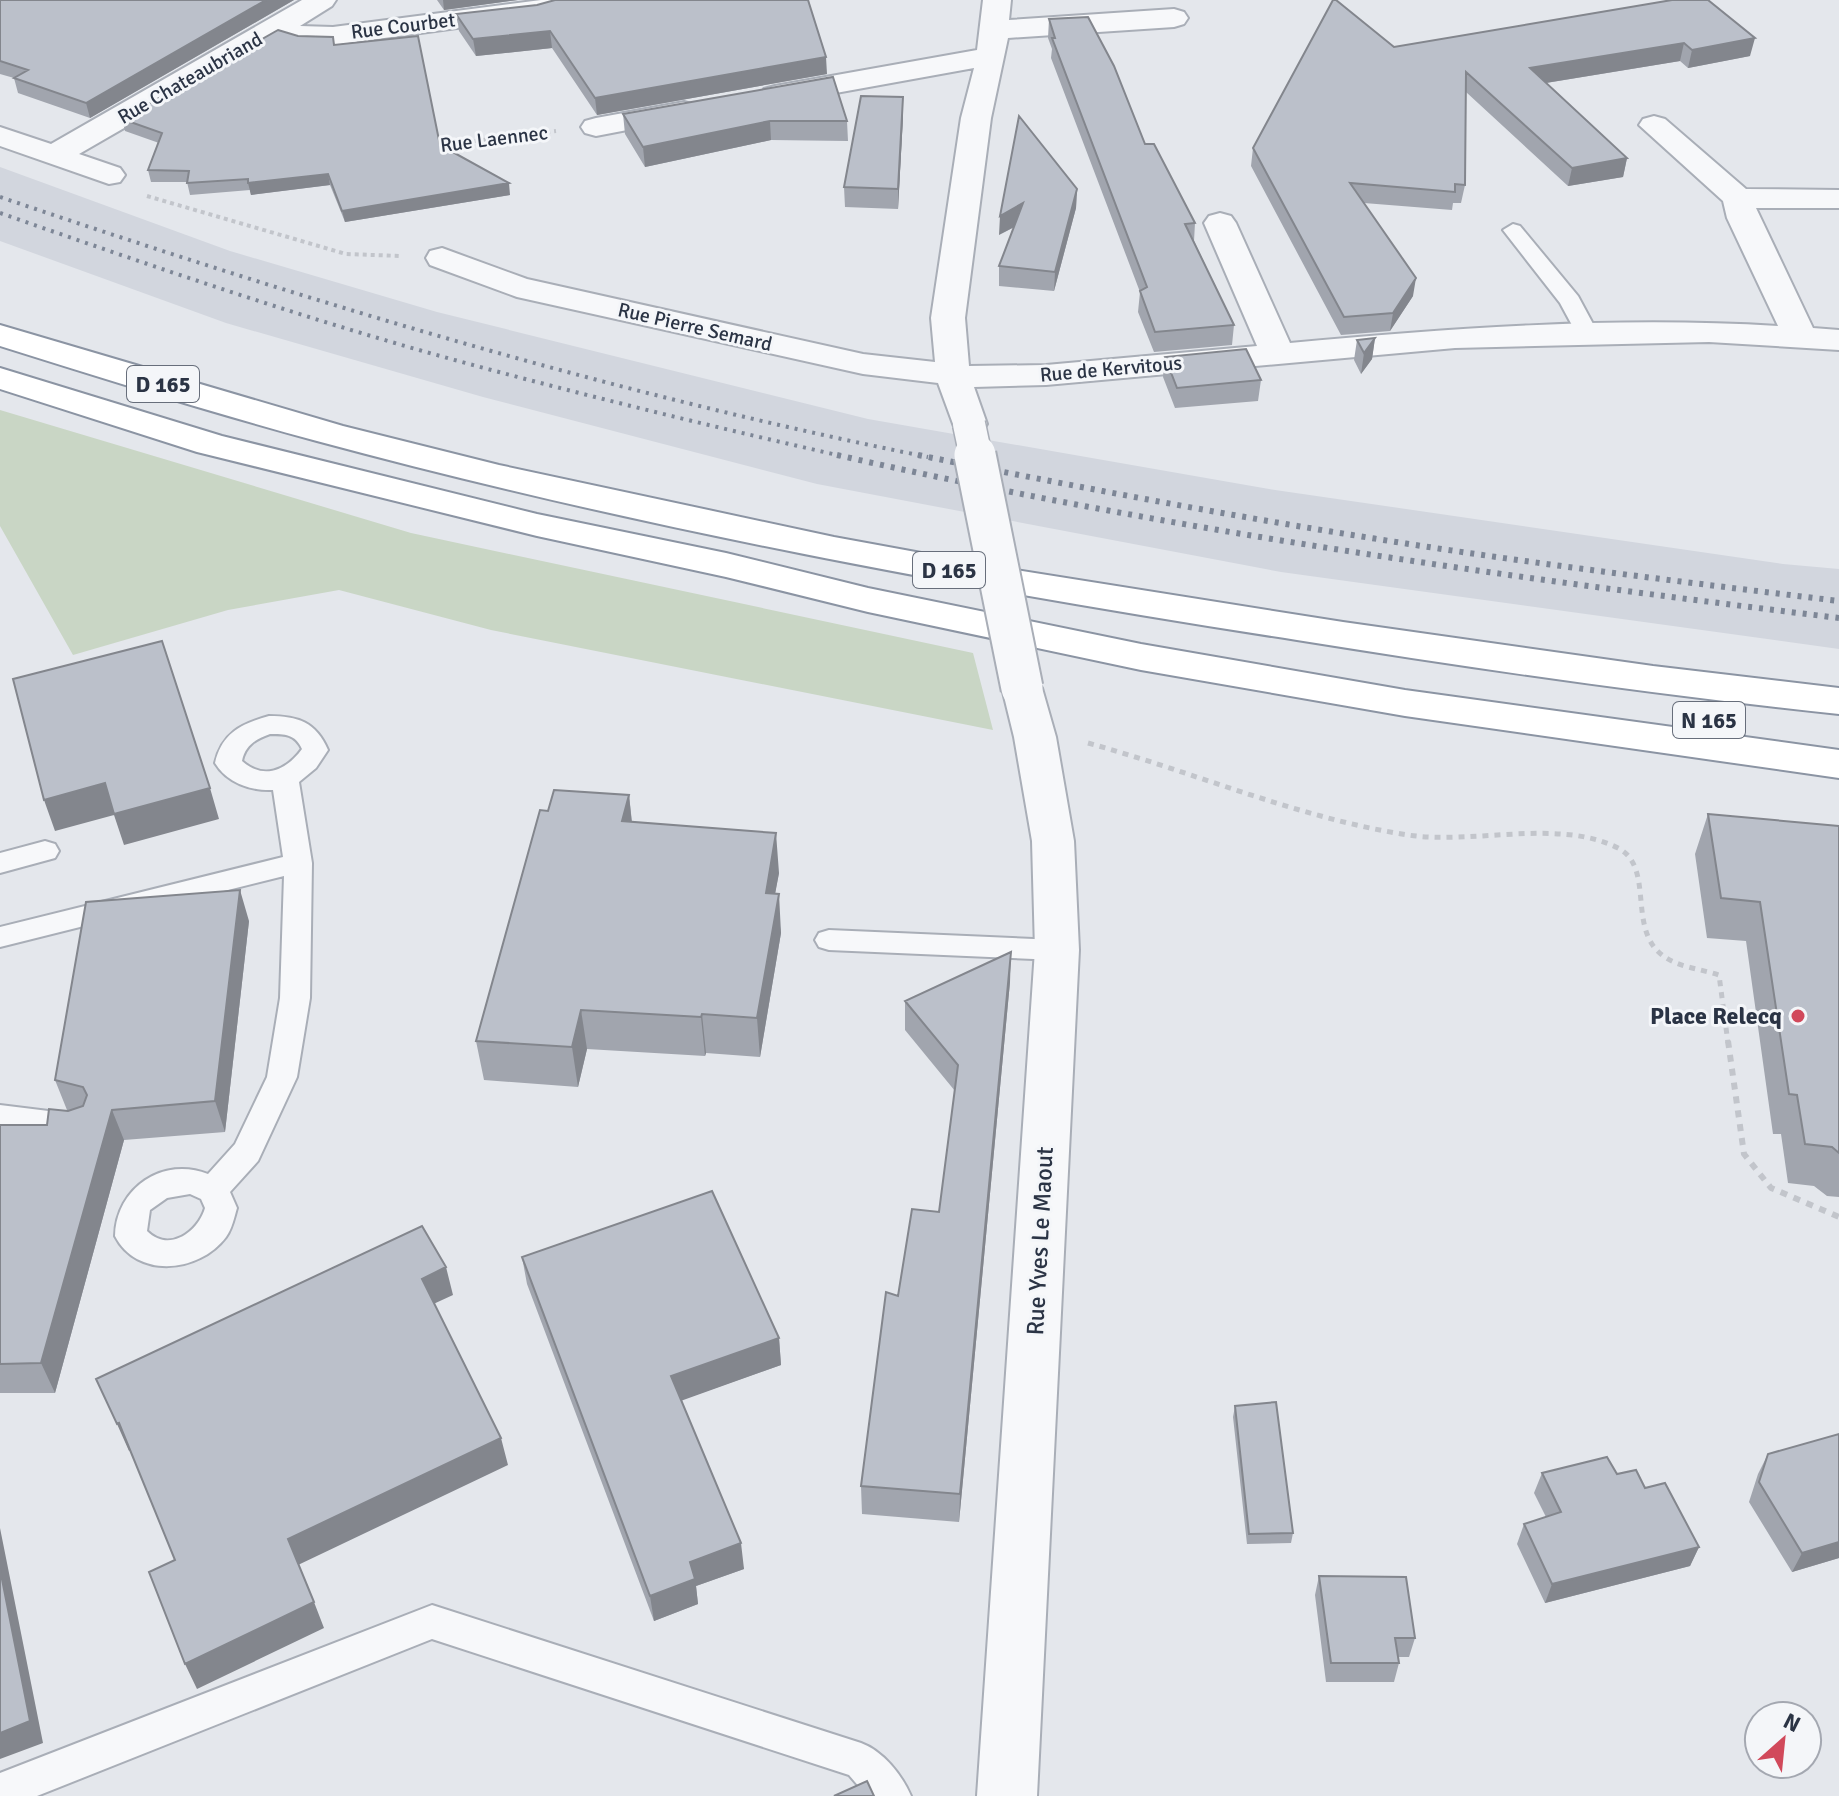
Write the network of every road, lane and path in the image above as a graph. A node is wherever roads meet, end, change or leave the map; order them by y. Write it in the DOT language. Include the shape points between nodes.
graph roads {
  1 [pos="322,0"];
  2 [pos="575,0"];
  3 [pos="1174,18"];
  4 [pos="277,28"];
  5 [pos="994,30"];
  6 [pos="752,99"];
  7 [pos="705,107"];
  8 [pos="1654,125"];
  9 [pos="596,127"];
  10 [pos="0,136"];
  11 [pos="427,148"];
  12 [pos="56,154"];
  13 [pos="109,175"];
  14 [pos="1738,198"];
  15 [pos="1839,199"];
  16 [pos="1220,223"];
  17 [pos="1513,230"];
  18 [pos="442,258"];
  19 [pos="0,335"];
  20 [pos="1588,335"];
  21 [pos="1802,340"];
  22 [pos="1839,340"];
  23 [pos="1278,355"];
  24 [pos="953,375"];
  25 [pos="0,378"];
  26 [pos="726,565"];
  27 [pos="1582,687"];
  28 [pos="1826,699"];
  29 [pos="1839,736"];
  30 [pos="1035,737"];
  31 [pos="1839,764"];
  32 [pos="285,778"];
  33 [pos="45,851"];
  34 [pos="0,863"];
  35 [pos="298,863"];
  36 [pos="0,937"];
  37 [pos="829,940"];
  38 [pos="1057,950"];
  39 [pos="0,1117"];
  40 [pos="81,1127"];
  41 [pos="213,1190"];
  42 [pos="1839,1217"];
  43 [pos="0,1792"];
  44 [pos="892,1796"];
  45 [pos="1007,1796"];
  1 -- 4 [label="street, Rue Chateaubriand"];
  2 -- 4 [label="street, Rue Courbet" via="333,36"];
  3 -- 5 [label="street"];
  4 -- 12 [label="street, Rue Chateaubriand"];
  5 -- 6 [label="street" via="971,59"];
  5 -- 24 [label="street" via="952,278 948,318"];
  7 -- 9 [label="street"];
  8 -- 14 [label="street"];
  9 -- 11 [label="path, Rue Laennec"];
  10 -- 12 [label="street"];
  12 -- 13 [label="street"];
  13 -- 18 [label="path" via="117,187 346,254"];
  14 -- 15 [label="street"];
  14 -- 21 [label="street"];
  16 -- 23 [label="street"];
  17 -- 20 [label="lane" via="1570,301"];
  18 -- 24 [label="street, Rue Pierre Semard" via="517,287 863,364"];
  19 -- 27 [label="highway, D 165" via="326,431 567,492 822,547"];
  20 -- 21 [label="street, Rue de Kervitous" via="1709,332"];
  20 -- 23 [label="street, Rue de Kervitous" via="1455,338"];
  21 -- 22 [label="street, Rue de Kervitous"];
  23 -- 24 [label="street, Rue de Kervitous" via="1046,375"];
  24 -- 30 [label="street, Rue Yves Le Maout, bridge" via="969,424"];
  25 -- 26 [label="highway, D 165" via="210,444 537,525"];
  26 -- 27 [label="highway, D 165" via="1375,676"];
  26 -- 31 [label="highway" via="1141,657 1405,703"];
  27 -- 28 [label="highway, N 165"];
  27 -- 29 [label="highway, N 165"];
  30 -- 38 [label="street, Rue Yves Le Maout" via="1053,841"];
  30 -- 42 [label="path" via="1089,743 1364,828 1423,838 1573,835 1622,850 1635,866 1645,937 1662,955 1719,975 1744,1154 1771,1188"];
  32 -- 35 [label="lane"];
  33 -- 34 [label="lane"];
  35 -- 36 [label="lane"];
  35 -- 41 [label="lane" via="295,998 282,1077 247,1152"];
  37 -- 38 [label="lane"];
  38 -- 45 [label="street, Rue Yves Le Maout"];
  39 -- 40 [label="lane"];
  43 -- 44 [label="lane" via="432,1622 861,1761"];
}
